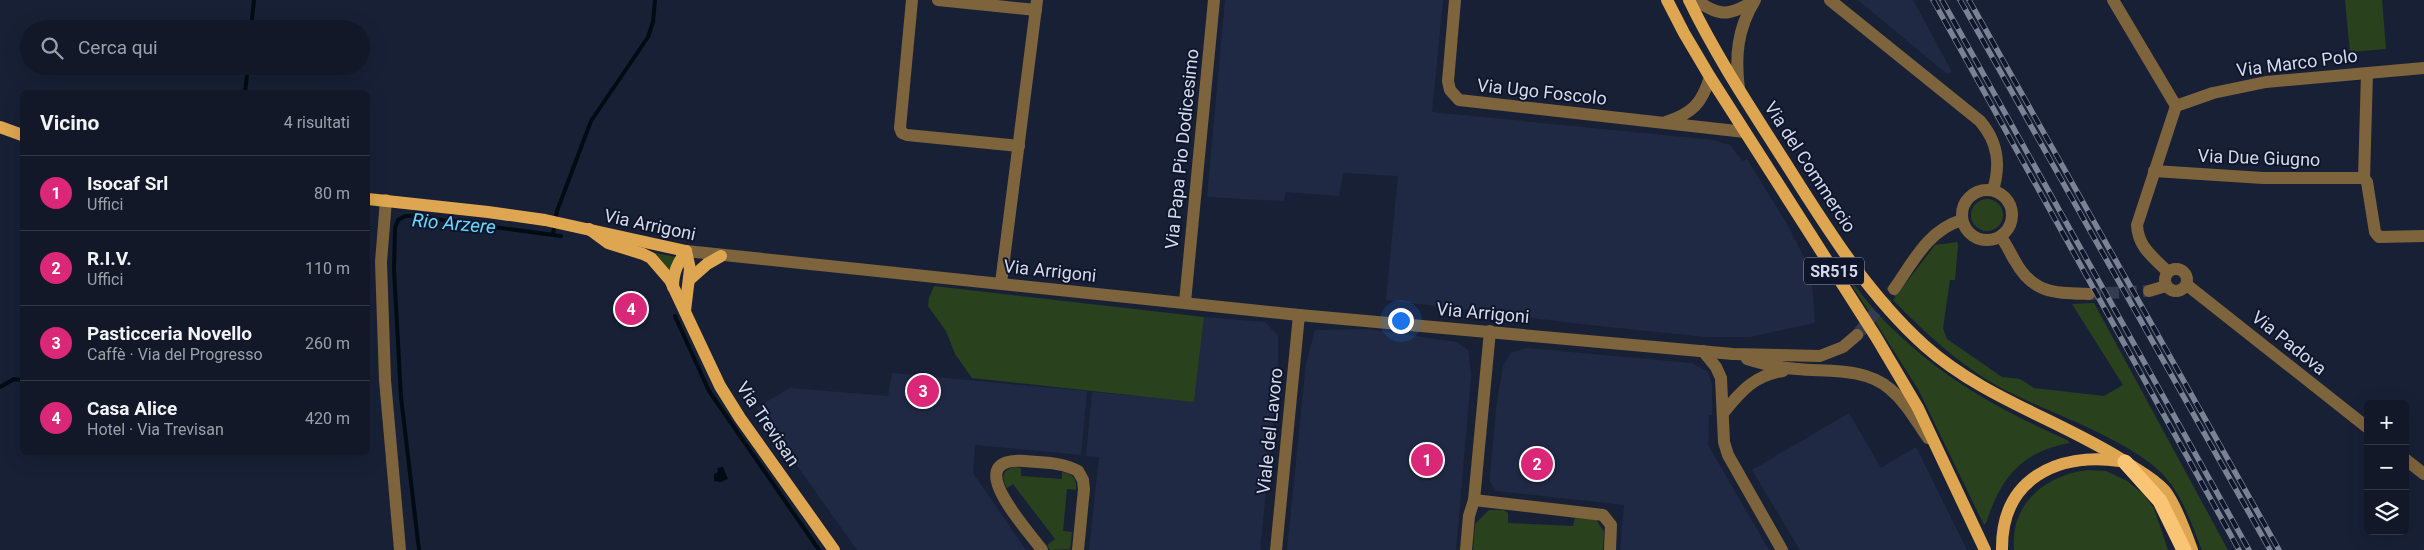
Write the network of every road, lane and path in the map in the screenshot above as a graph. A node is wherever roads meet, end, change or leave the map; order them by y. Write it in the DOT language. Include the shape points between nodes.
graph roads {
  1 [pos="912,0"];
  2 [pos="938,0"];
  3 [pos="1214,0"];
  4 [pos="1455,0"];
  5 [pos="1667,0"];
  6 [pos="1689,0"];
  7 [pos="1696,0"];
  8 [pos="1754,0"];
  9 [pos="1830,0"];
  10 [pos="2113,0"];
  11 [pos="1036,5"];
  12 [pos="2424,68"];
  13 [pos="2367,72"];
  14 [pos="1710,76"];
  15 [pos="1739,89"];
  16 [pos="2176,106"];
  17 [pos="1665,122"];
  18 [pos="0,127"];
  19 [pos="1745,132"];
  20 [pos="20,134"];
  21 [pos="1019,146"];
  22 [pos="2154,171"];
  23 [pos="2364,178"];
  24 [pos="1993,190"];
  25 [pos="370,199"];
  26 [pos="386,200"];
  27 [pos="1962,220"];
  28 [pos="589,229"];
  29 [pos="2424,236"];
  30 [pos="2001,237"];
  31 [pos="686,252"];
  32 [pos="721,256"];
  33 [pos="2168,272"];
  34 [pos="689,280"];
  35 [pos="1001,283"];
  36 [pos="2187,285"];
  37 [pos="2166,286"];
  38 [pos="673,287"];
  39 [pos="1894,289"];
  40 [pos="2149,291"];
  41 [pos="2089,294"];
  42 [pos="1185,302"];
  43 [pos="686,311"];
  44 [pos="1299,315"];
  45 [pos="1490,331"];
  46 [pos="1857,335"];
  47 [pos="1703,351"];
  48 [pos="1733,354"];
  49 [pos="1797,369"];
  50 [pos="1724,412"];
  51 [pos="2364,425"];
  52 [pos="1945,461"];
  53 [pos="2409,461"];
  54 [pos="2125,462"];
  55 [pos="2424,474"];
  56 [pos="1474,500"];
  57 [pos="400,550"];
  58 [pos="834,550"];
  59 [pos="1042,550"];
  60 [pos="1078,550"];
  61 [pos="1276,550"];
  62 [pos="1466,550"];
  63 [pos="1610,550"];
  64 [pos="1782,550"];
  65 [pos="1985,550"];
  66 [pos="2002,550"];
  67 [pos="2184,550"];
  68 [pos="2192,550"];
  1 -- 21 [label="street" via="902,133"];
  2 -- 11 [label="street"];
  3 -- 42 [label="street, Via Papa Pio Dodicesimo"];
  4 -- 17 [label="street, Via Ugo Foscolo" via="1448,81 1450,90 1459,100"];
  5 -- 14 [label="main road, Via del Commercio / SR515"];
  6 -- 15 [label="main road, Via del Commercio / SR515"];
  7 -- 8 [label="street" via="1717,13 1726,13 1739,10"];
  8 -- 15 [label="street" via="1739,34 1736,68"];
  9 -- 24 [label="street" via="1980,121 1992,136 1998,153"];
  10 -- 16 [label="street"];
  11 -- 21 [label="street"];
  12 -- 13 [label="street, Via Marco Polo"];
  13 -- 16 [label="street, Via Marco Polo" via="2229,89"];
  13 -- 23 [label="street"];
  14 -- 17 [label="street" via="1696,106 1685,116"];
  14 -- 19 [label="main road, Via del Commercio / SR515"];
  15 -- 54 [label="main road, Via del Commercio / SR515" via="1841,250 1892,314 1963,374 2005,400 2097,444"];
  16 -- 22 [label="street"];
  17 -- 19 [label="street"];
  18 -- 20 [label="main road"];
  19 -- 52 [label="main road, Via del Commercio / SR515" via="1876,337"];
  21 -- 35 [label="street"];
  22 -- 23 [label="street, Via Due Giugno" via="2263,178"];
  22 -- 33 [label="street" via="2138,218 2137,237"];
  23 -- 29 [label="street" via="2375,232 2379,237"];
  24 -- 27 [label="street" via="1970,196 1964,203"];
  24 -- 30 [label="street" via="2002,195 2012,208 2011,224"];
  25 -- 26 [label="main road, Via Arrigoni"];
  26 -- 28 [label="main road, Via Arrigoni"];
  26 -- 57 [label="street" via="381,262 385,380"];
  27 -- 30 [label="street" via="1965,229 1979,240"];
  27 -- 39 [label="street" via="1933,235"];
  28 -- 31 [label="main road, Via Arrigoni"];
  28 -- 38 [label="main road, Via Trevisan" via="608,243 651,258"];
  30 -- 41 [label="street" via="2029,280 2041,289 2056,294"];
  31 -- 32 [label="street, Via Arrigoni"];
  31 -- 34 [label="main road, Via Trevisan"];
  31 -- 38 [label="main road" via="677,264"];
  32 -- 34 [label="main road"];
  32 -- 35 [label="street, Via Arrigoni"];
  33 -- 36 [label="street" via="2173,269 2183,271"];
  33 -- 37 [label="street"];
  34 -- 43 [label="main road, Via Trevisan"];
  35 -- 42 [label="street, Via Arrigoni"];
  36 -- 37 [label="street" via="2177,292"];
  36 -- 51 [label="street, Via Padova"];
  37 -- 40 [label="street"];
  38 -- 43 [label="main road, Via Trevisan"];
  42 -- 44 [label="street, Via Arrigoni"];
  43 -- 58 [label="main road, Via Trevisan" via="725,394"];
  44 -- 45 [label="street, Via Arrigoni"];
  44 -- 61 [label="street, Viale del Lavoro"];
  45 -- 47 [label="street, Via Arrigoni"];
  45 -- 56 [label="street"];
  46 -- 48 [label="street, Via Arrigoni" via="1843,347 1820,356"];
  47 -- 48 [label="street, Via Arrigoni"];
  47 -- 50 [label="street" via="1721,378"];
  48 -- 49 [label="street, Via Arrigoni" via="1761,364"];
  49 -- 50 [label="street" via="1757,378"];
  49 -- 52 [label="street, Via Arrigoni" via="1834,371 1877,380 1902,400"];
  50 -- 64 [label="street" via="1724,442 1733,467"];
  52 -- 65 [label="main road, Via del Commercio / SR515"];
  53 -- 55 [label="street"];
  54 -- 66 [label="main road, Via del Commercio" via="2079,459 2056,464 2035,477 2026,484 2011,508"];
  54 -- 67 [label="highway, Via del Commercio" via="2160,501"];
  54 -- 68 [label="main road, Via del Commercio / SR515" via="2165,491"];
  56 -- 62 [label="street"];
  56 -- 63 [label="street" via="1603,515 1611,525"];
  59 -- 60 [label="street" via="1000,492 996,471 1004,462 1062,464 1078,471 1084,489"];
}
